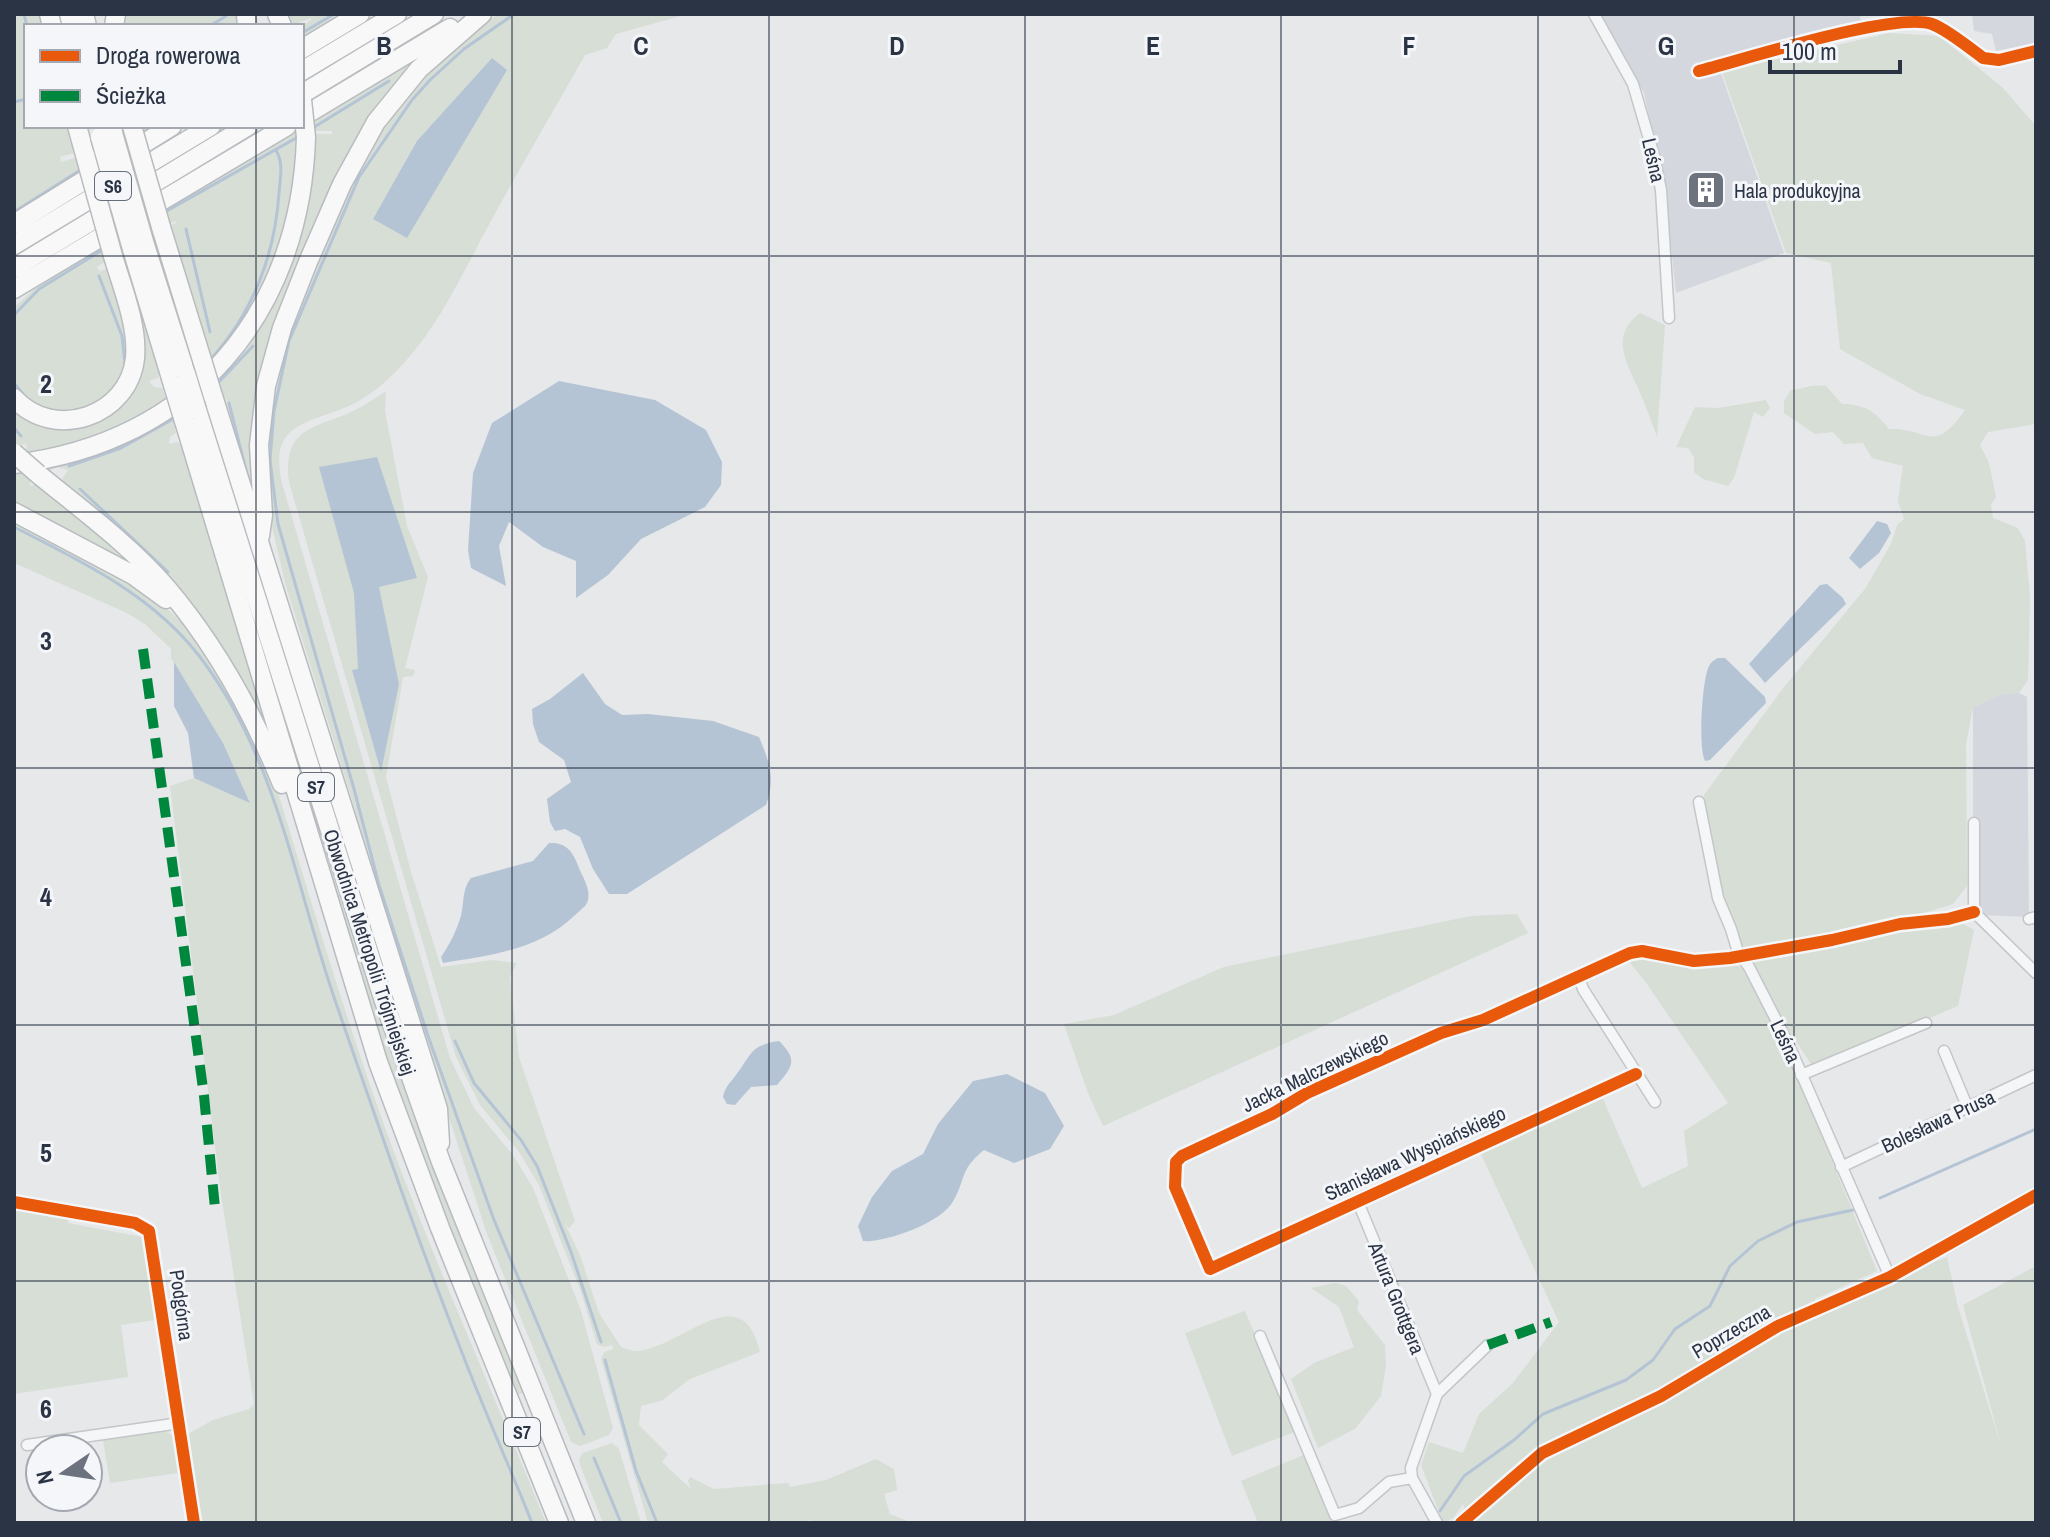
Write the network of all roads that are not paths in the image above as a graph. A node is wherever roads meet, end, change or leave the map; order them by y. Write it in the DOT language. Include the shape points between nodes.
graph roads {
  1 [pos="360,14"];
  2 [pos="397,14"];
  3 [pos="434,14"];
  4 [pos="474,14"];
  5 [pos="482,14"];
  6 [pos="1594,14"];
  7 [pos="304,48"];
  8 [pos="2036,51"];
  9 [pos="304,70"];
  10 [pos="1699,71"];
  11 [pos="304,96"];
  12 [pos="304,116"];
  13 [pos="304,117"];
  14 [pos="78,128"];
  15 [pos="133,128"];
  16 [pos="169,128"];
  17 [pos="208,128"];
  18 [pos="245,128"];
  19 [pos="284,128"];
  20 [pos="106,130"];
  21 [pos="14,224"];
  22 [pos="14,245"];
  23 [pos="14,268"];
  24 [pos="47,270"];
  25 [pos="14,289"];
  26 [pos="14,301"];
  27 [pos="1669,318"];
  28 [pos="14,398"];
  29 [pos="190,415"];
  30 [pos="14,453"];
  31 [pos="14,464"];
  32 [pos="14,512"];
  33 [pos="259,542"];
  34 [pos="200,631"];
  35 [pos="1699,802"];
  36 [pos="1974,823"];
  37 [pos="321,879"];
  38 [pos="1974,912"];
  39 [pos="1740,956"];
  40 [pos="2036,973"];
  41 [pos="1579,977"];
  42 [pos="1926,1023"];
  43 [pos="1944,1051"];
  44 [pos="1636,1074"];
  45 [pos="1801,1075"];
  46 [pos="2036,1075"];
  47 [pos="1655,1102"];
  48 [pos="1967,1106"];
  49 [pos="441,1162"];
  50 [pos="1841,1167"];
  51 [pos="2036,1195"];
  52 [pos="14,1202"];
  53 [pos="1358,1202"];
  54 [pos="1210,1269"];
  55 [pos="1890,1277"];
  56 [pos="1260,1336"];
  57 [pos="1488,1345"];
  58 [pos="1437,1394"];
  59 [pos="180,1423"];
  60 [pos="104,1434"];
  61 [pos="1412,1478"];
  62 [pos="191,1522"];
  63 [pos="559,1523"];
  64 [pos="586,1523"];
  65 [pos="1437,1523"];
  66 [pos="1461,1523"];
  1 -- 7 [label="highway"];
  2 -- 9 [label="highway"];
  3 -- 11 [label="highway"];
  4 -- 12 [label="highway"];
  5 -- 33 [label="highway" via="419,69 376,122 346,176 298,287 276,344 264,398"];
  6 -- 27 [label="street, Leśna" via="1633,84 1654,156"];
  8 -- 10 [label="street" via="1991,60 1932,24 1906,22"];
  13 -- 31 [label="highway, bridge" via="305,171 292,239 271,291 231,351 185,396 133,430 81,451"];
  14 -- 28 [label="highway, bridge" via="135,340 134,367 110,405 77,420 39,416"];
  15 -- 33 [label="highway, bridge"];
  16 -- 21 [label="highway"];
  17 -- 22 [label="highway, S6"];
  18 -- 23 [label="highway, S6"];
  19 -- 24 [label="highway"];
  20 -- 29 [label="highway, Obwodnica Metropolii Trójmiejskiej / S7, bridge"];
  24 -- 25 [label="highway"];
  24 -- 26 [label="highway"];
  29 -- 37 [label="highway, Obwodnica Metropolii Trójmiejskiej / S7"];
  29 -- 49 [label="highway, Obwodnica Metropolii Trójmiejskiej / S7"];
  30 -- 34 [label="highway, bridge" via="143,564"];
  32 -- 34 [label="highway" via="133,575"];
  33 -- 49 [label="highway" via="438,1109"];
  34 -- 37 [label="highway" via="257,725"];
  35 -- 39 [label="street, Leśna" via="1718,898"];
  36 -- 38 [label="street"];
  37 -- 63 [label="highway, Obwodnica Metropolii Trójmiejskiej / S7" via="407,1143"];
  38 -- 39 [label="street"];
  38 -- 40 [label="street"];
  39 -- 41 [label="street" via="1694,961 1642,951"];
  39 -- 45 [label="street, Leśna"];
  41 -- 44 [label="street"];
  41 -- 54 [label="street, Jacka Malczewskiego" via="1307,1093 1182,1156 1176,1162 1175,1187"];
  42 -- 45 [label="street"];
  43 -- 48 [label="street"];
  44 -- 47 [label="street"];
  44 -- 53 [label="street, Stanisława Wyspiańskiego"];
  45 -- 50 [label="street, Leśna"];
  46 -- 48 [label="street, Bolesława Prusa"];
  48 -- 50 [label="street, Bolesława Prusa"];
  49 -- 64 [label="highway, Obwodnica Metropolii Trójmiejskiej / S7"];
  50 -- 55 [label="street, Leśna"];
  51 -- 55 [label="street, Poprzeczna"];
  52 -- 59 [label="street, Podgórna" via="135,1223 149,1231"];
  53 -- 54 [label="street, Stanisława Wyspiańskiego"];
  53 -- 58 [label="street, Artura Grottgera"];
  55 -- 66 [label="street, Poprzeczna" via="1778,1326 1661,1396 1542,1453"];
  56 -- 61 [label="street" via="1335,1515 1359,1508 1389,1482"];
  57 -- 58 [label="street"];
  58 -- 61 [label="street"];
  59 -- 60 [label="street"];
  59 -- 62 [label="street, Podgórna"];
  61 -- 65 [label="street"];
}
